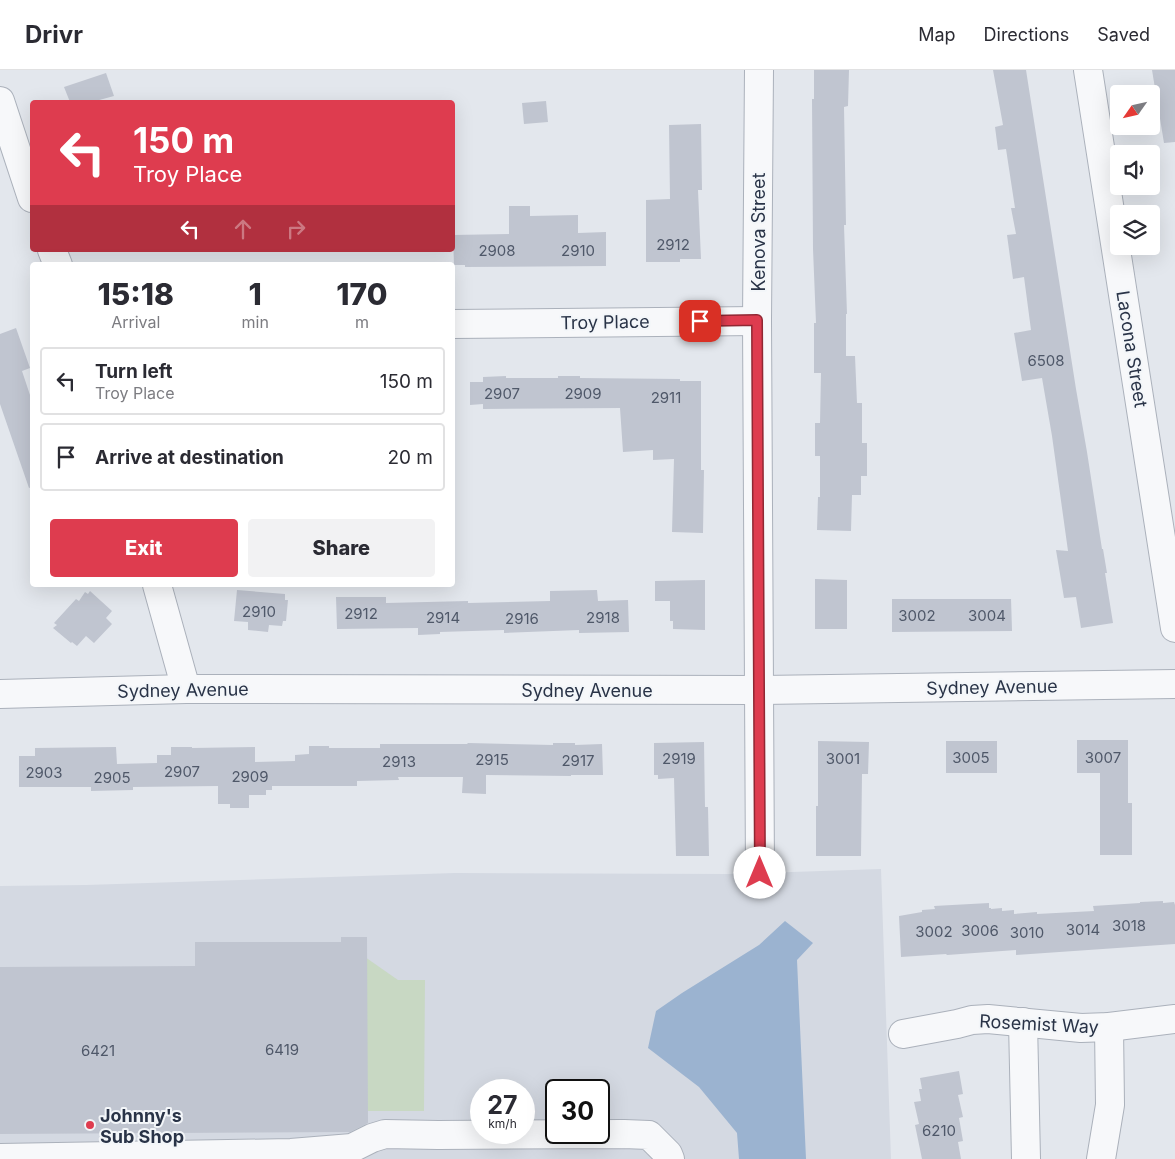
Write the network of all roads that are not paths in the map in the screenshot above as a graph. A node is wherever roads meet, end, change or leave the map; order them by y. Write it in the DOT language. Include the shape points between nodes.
graph roads {
  1 [pos="759,70"];
  2 [pos="1088,70"];
  3 [pos="0,101"];
  4 [pos="30,192"];
  5 [pos="757,320"];
  6 [pos="455,324"];
  7 [pos="158,587"];
  8 [pos="1175,628"];
  9 [pos="1175,684"];
  10 [pos="186,689"];
  11 [pos="759,690"];
  12 [pos="0,694"];
  13 [pos="760,873"];
  14 [pos="1175,1019"];
  15 [pos="1023,1022"];
  16 [pos="1109,1027"];
  17 [pos="904,1034"];
  18 [pos="291,1156"];
  19 [pos="0,1158"];
  20 [pos="670,1159"];
  21 [pos="1026,1159"];
  22 [pos="1101,1159"];
  1 -- 5 [label="street, Kenova Street"];
  2 -- 8 [label="street, Lacona Street"];
  3 -- 4 [label="street"];
  5 -- 6 [label="street, Troy Place"];
  5 -- 11 [label="street, Kenova Street"];
  7 -- 10 [label="street"];
  9 -- 11 [label="street, Sydney Avenue"];
  10 -- 11 [label="street, Sydney Avenue"];
  10 -- 12 [label="street, Sydney Avenue"];
  11 -- 13 [label="street, Kenova Street"];
  14 -- 16 [label="street, Rosemist Way"];
  15 -- 16 [label="street, Rosemist Way" via="1081,1028"];
  15 -- 17 [label="street, Rosemist Way" via="972,1020"];
  15 -- 21 [label="street"];
  16 -- 22 [label="street" via="1110,1105"];
  18 -- 19 [label="street"];
  18 -- 20 [label="street" via="352,1148 385,1134 624,1134 649,1135"];
}
